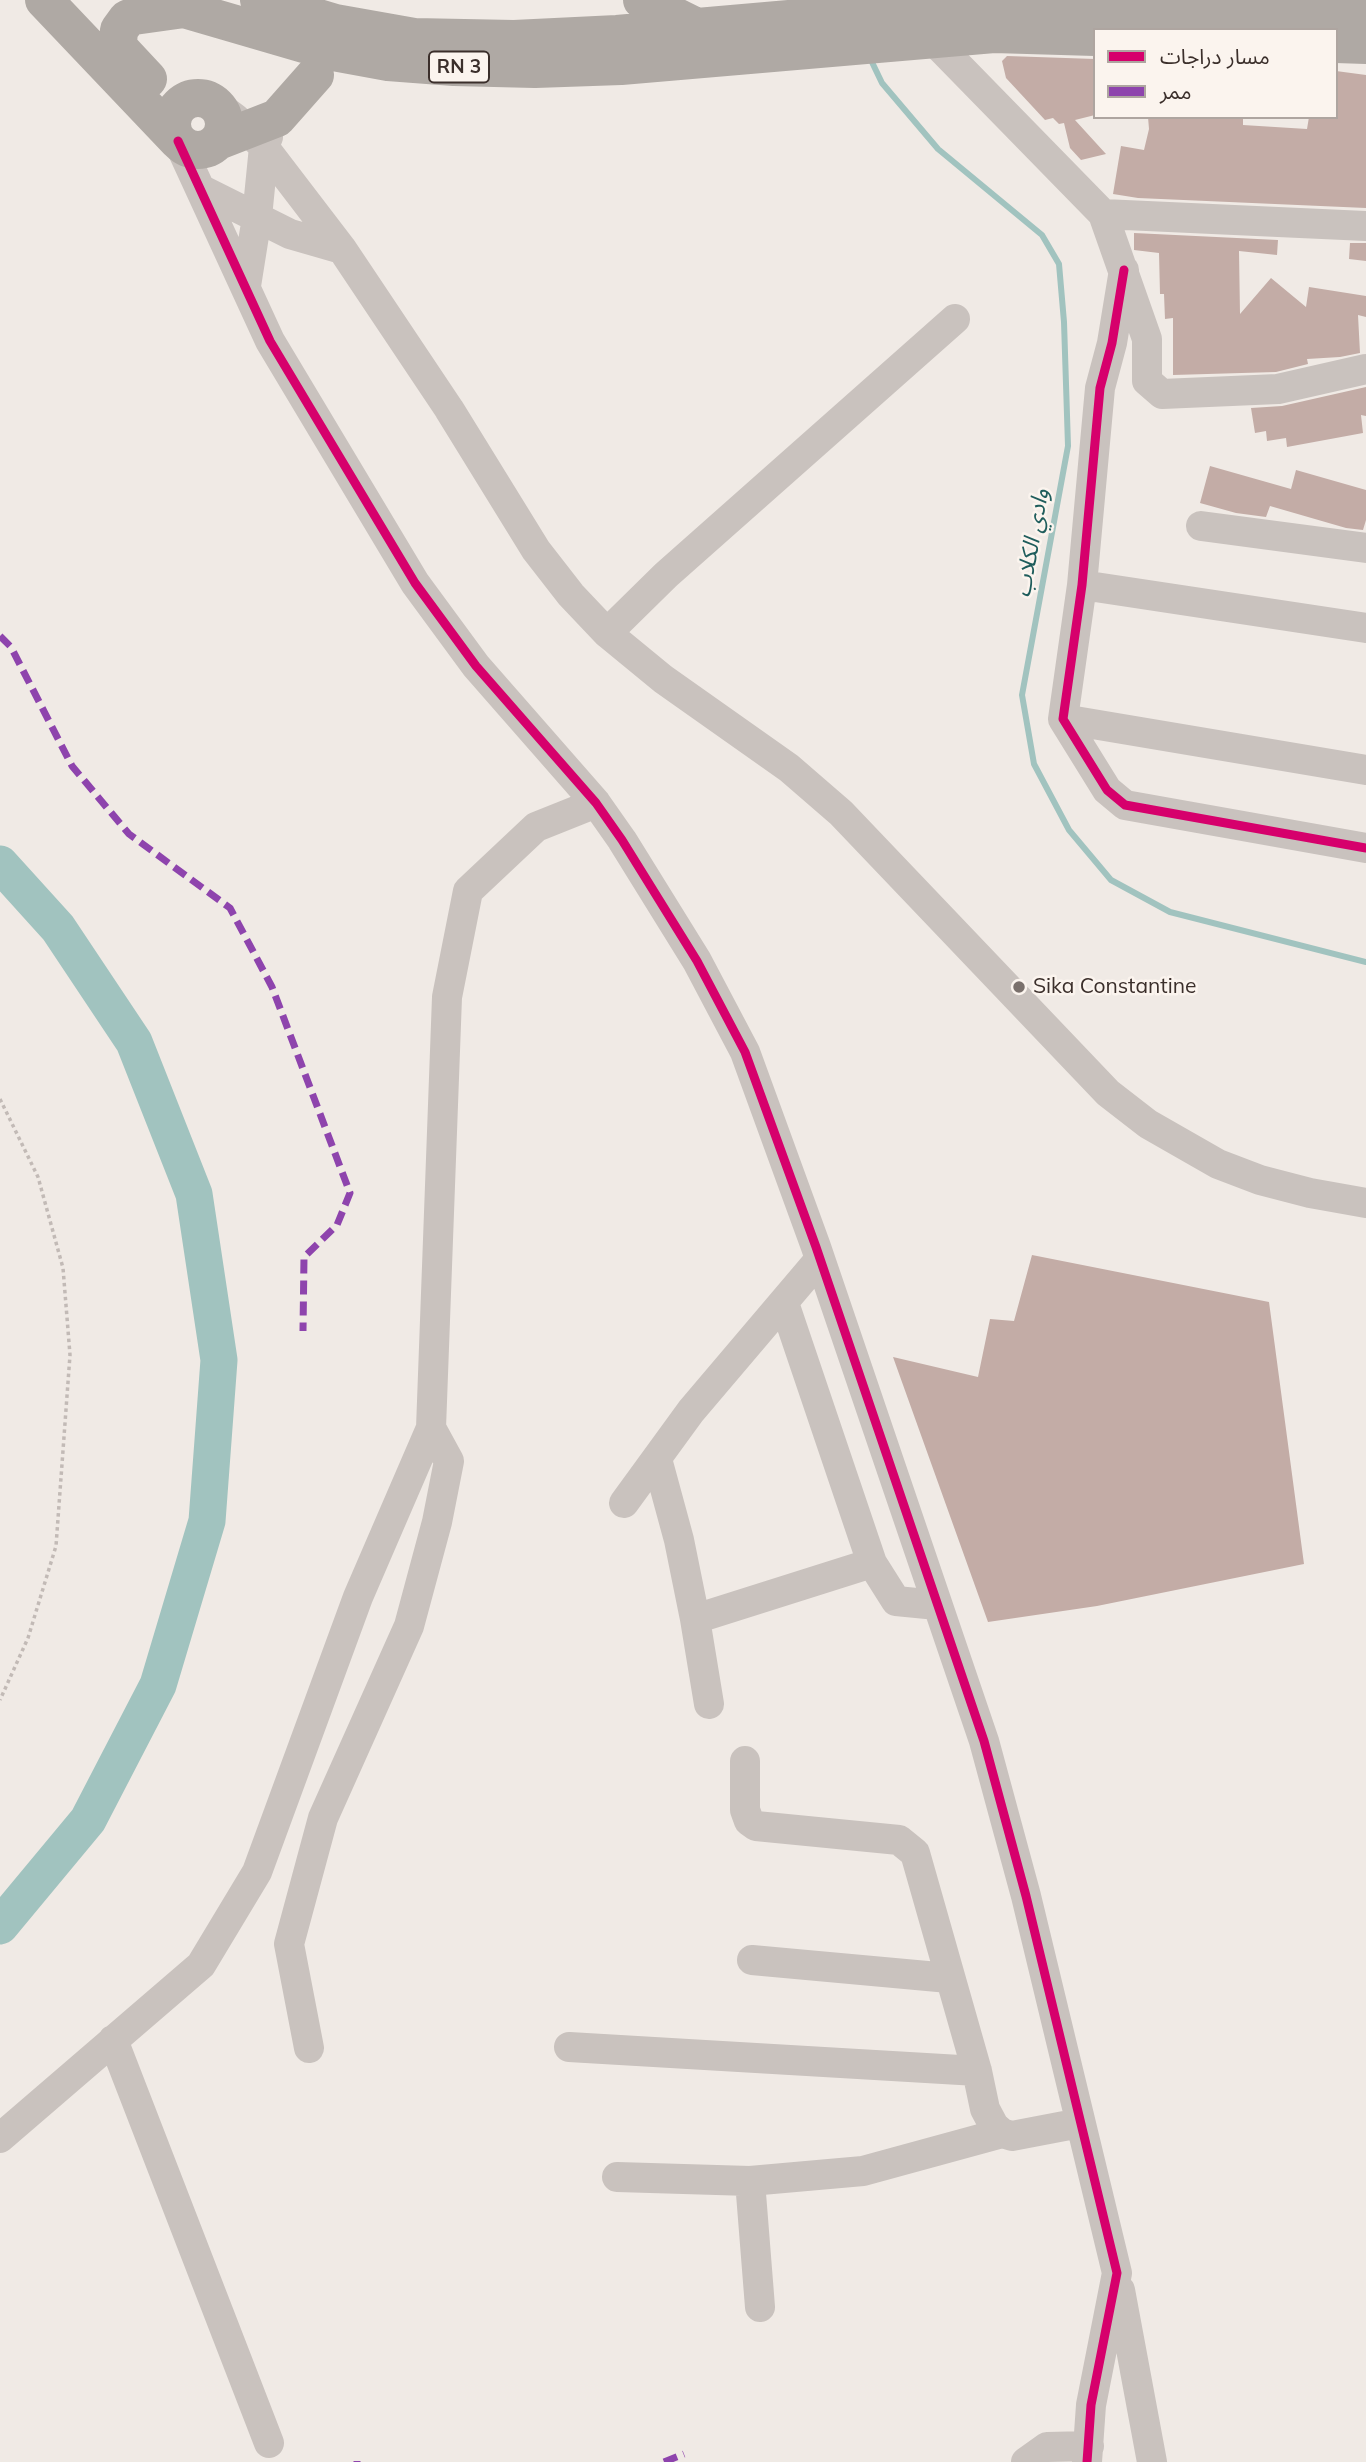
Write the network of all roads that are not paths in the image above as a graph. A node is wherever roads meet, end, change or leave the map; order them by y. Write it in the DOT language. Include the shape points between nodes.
graph roads {
  1 [pos="44,0"];
  2 [pos="259,0"];
  3 [pos="642,0"];
  4 [pos="173,4"];
  5 [pos="1366,17"];
  6 [pos="695,26"];
  7 [pos="922,29"];
  8 [pos="1093,37"];
  9 [pos="764,38"];
  10 [pos="1338,44"];
  11 [pos="1366,45"];
  12 [pos="216,104"];
  13 [pos="177,124"];
  14 [pos="251,134"];
  15 [pos="202,190"];
  16 [pos="1103,214"];
  17 [pos="257,217"];
  18 [pos="1366,226"];
  19 [pos="328,245"];
  20 [pos="1124,270"];
  21 [pos="246,286"];
  22 [pos="955,318"];
  23 [pos="1366,369"];
  24 [pos="1201,526"];
  25 [pos="1366,548"];
  26 [pos="1082,585"];
  27 [pos="1366,628"];
  28 [pos="607,633"];
  29 [pos="1063,719"];
  30 [pos="1366,770"];
  31 [pos="596,803"];
  32 [pos="1366,848"];
  33 [pos="1366,1203"];
  34 [pos="820,1259"];
  35 [pos="784,1303"];
  36 [pos="431,1428"];
  37 [pos="657,1459"];
  38 [pos="624,1503"];
  39 [pos="872,1563"];
  40 [pos="937,1605"];
  41 [pos="695,1619"];
  42 [pos="709,1704"];
  43 [pos="745,1761"];
  44 [pos="752,1960"];
  45 [pos="949,1978"];
  46 [pos="113,2040"];
  47 [pos="569,2047"];
  48 [pos="309,2048"];
  49 [pos="977,2071"];
  50 [pos="1080,2123"];
  51 [pos="1002,2133"];
  52 [pos="0,2138"];
  53 [pos="617,2177"];
  54 [pos="750,2181"];
  55 [pos="1117,2273"];
  56 [pos="761,2307"];
  57 [pos="268,2443"];
  58 [pos="1088,2454"];
  59 [pos="1027,2462"];
  60 [pos="1152,2462"];
  1 -- 13 [label="highway"];
  2 -- 6 [label="highway, RN 3" via="335,23 414,37 514,39"];
  3 -- 6 [label="highway"];
  4 -- 9 [label="highway, RN 3" via="328,51 414,64 535,69 621,66"];
  4 -- 13 [label="highway" via="134,16 122,23 118,36 120,49"];
  5 -- 7 [label="highway, RN 3" via="989,7"];
  6 -- 9 [label="highway, RN 3"];
  7 -- 8 [label="highway, RN 3"];
  7 -- 9 [label="highway, RN 3"];
  7 -- 16 [label="street"];
  10 -- 11 [label="highway"];
  12 -- 13 [label="highway" via="200,97 183,102"];
  12 -- 14 [label="highway" via="225,126"];
  12 -- 14 [label="highway" via="266,101 315,75"];
  13 -- 14 [label="highway" via="185,147 193,150"];
  13 -- 15 [label="street"];
  14 -- 17 [label="street"];
  14 -- 19 [label="street"];
  15 -- 17 [label="street"];
  15 -- 21 [label="street"];
  16 -- 18 [label="street"];
  16 -- 20 [label="street"];
  17 -- 19 [label="street" via="290,234"];
  17 -- 21 [label="street"];
  19 -- 21 [label="street" via="286,245 267,254 252,270"];
  19 -- 28 [label="street" via="449,409 536,550"];
  20 -- 23 [label="street" via="1147,339 1147,381 1162,394 1278,388"];
  20 -- 26 [label="street" via="1100,388"];
  21 -- 31 [label="street" via="270,341 415,583 476,666"];
  22 -- 28 [label="street"];
  24 -- 25 [label="street"];
  26 -- 27 [label="street"];
  26 -- 29 [label="street"];
  28 -- 33 [label="street" via="663,679 789,768 841,813 1108,1093 1148,1124 1218,1164 1260,1180"];
  29 -- 30 [label="street"];
  29 -- 32 [label="street" via="1107,790 1125,805"];
  31 -- 34 [label="street" via="697,961 744,1052"];
  31 -- 36 [label="street" via="536,827 468,891 447,997"];
  34 -- 35 [label="street"];
  34 -- 40 [label="street"];
  35 -- 37 [label="street" via="691,1411"];
  35 -- 39 [label="street"];
  36 -- 46 [label="street" via="358,1597 257,1872 201,1965"];
  36 -- 48 [label="street" via="449,1461 409,1626 323,1818 289,1944"];
  37 -- 38 [label="street"];
  37 -- 41 [label="street"];
  39 -- 40 [label="street" via="895,1601"];
  39 -- 41 [label="street"];
  40 -- 50 [label="street" via="984,1741"];
  41 -- 42 [label="street"];
  43 -- 45 [label="street" via="745,1811 756,1826 899,1840 915,1853"];
  44 -- 45 [label="street"];
  45 -- 49 [label="street"];
  46 -- 52 [label="street"];
  46 -- 57 [label="street"];
  47 -- 49 [label="street"];
  49 -- 51 [label="street" via="985,2109"];
  50 -- 51 [label="street" via="1028,2134"];
  50 -- 55 [label="street"];
  51 -- 54 [label="street" via="863,2171"];
  53 -- 54 [label="street"];
  54 -- 56 [label="street"];
  55 -- 58 [label="street" via="1091,2405"];
  55 -- 60 [label="street"];
  58 -- 59 [label="street" via="1046,2447"];
}
